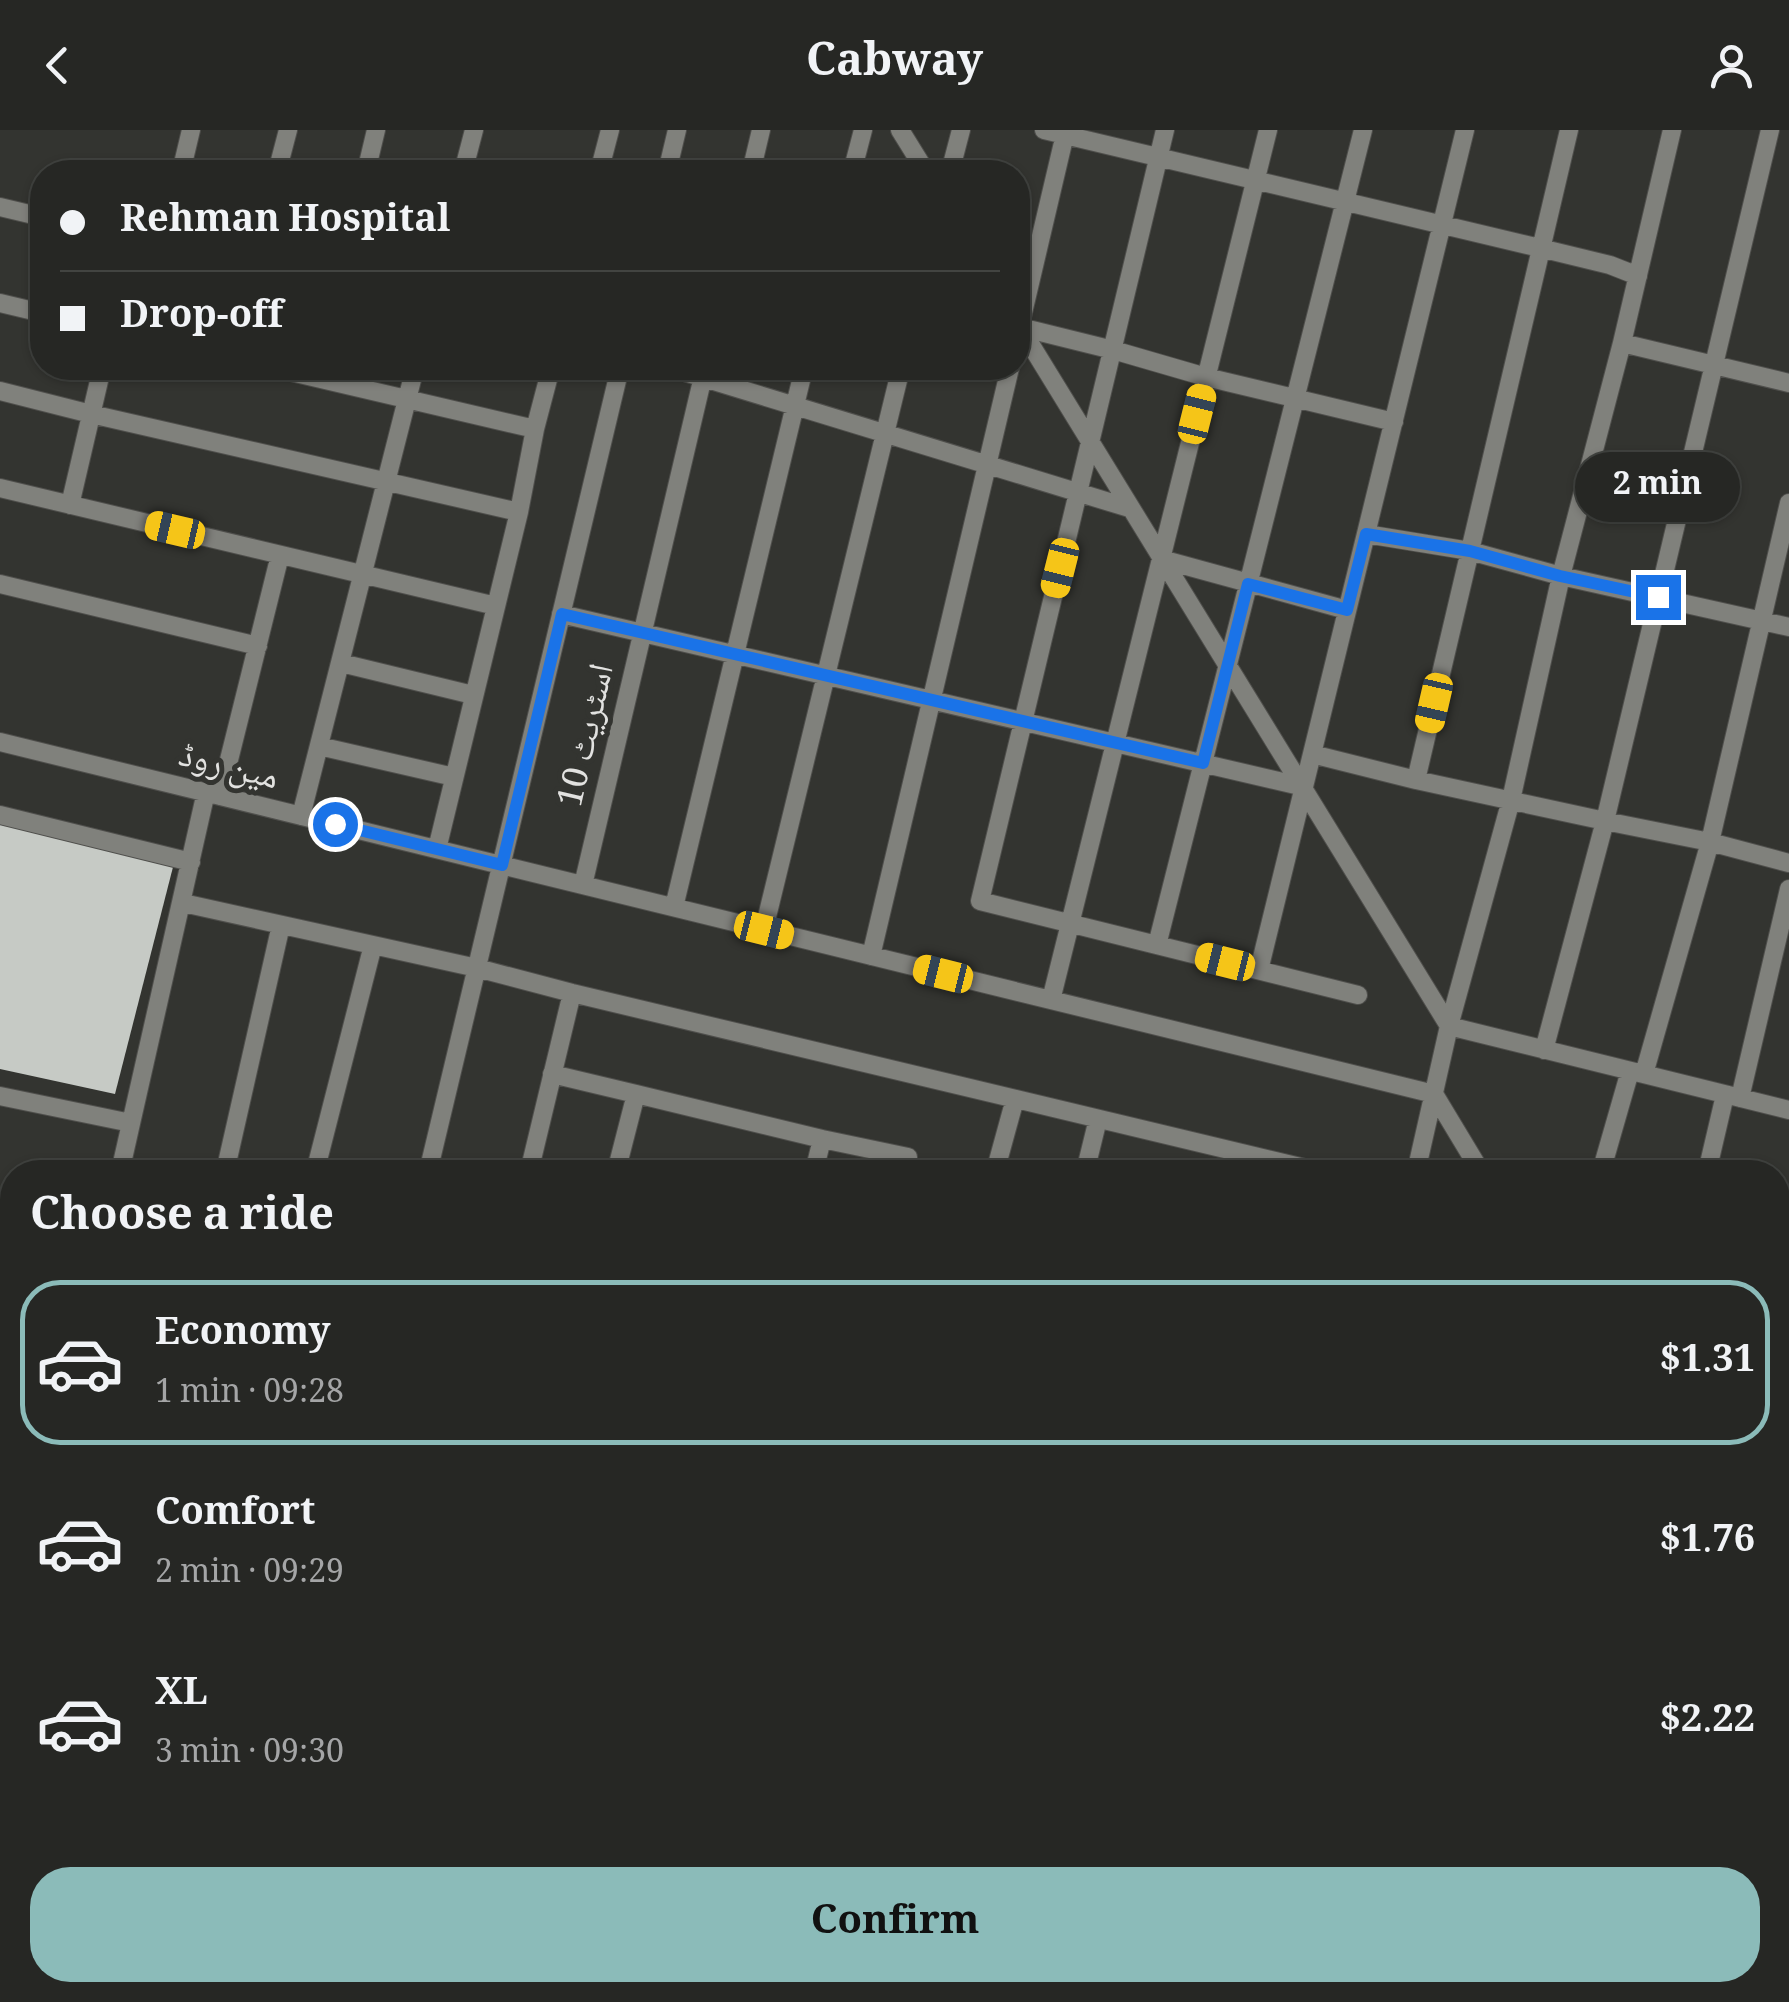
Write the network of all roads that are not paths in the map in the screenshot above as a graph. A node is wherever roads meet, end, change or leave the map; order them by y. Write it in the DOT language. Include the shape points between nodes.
graph roads {
  1 [pos="191,130"];
  2 [pos="288,130"];
  3 [pos="376,130"];
  4 [pos="474,130"];
  5 [pos="610,130"];
  6 [pos="677,130"];
  7 [pos="761,130"];
  8 [pos="862,130"];
  9 [pos="900,130"];
  10 [pos="961,130"];
  11 [pos="1044,130"];
  12 [pos="1166,130"];
  13 [pos="1268,130"];
  14 [pos="1363,130"];
  15 [pos="1466,130"];
  16 [pos="1569,130"];
  17 [pos="1672,130"];
  18 [pos="1770,130"];
  19 [pos="1066,132"];
  20 [pos="1159,158"];
  21 [pos="184,160"];
  22 [pos="280,160"];
  23 [pos="369,160"];
  24 [pos="466,160"];
  25 [pos="602,160"];
  26 [pos="670,160"];
  27 [pos="754,160"];
  28 [pos="855,160"];
  29 [pos="919,160"];
  30 [pos="953,160"];
  31 [pos="1255,181"];
  32 [pos="1344,202"];
  33 [pos="0,207"];
  34 [pos="30,214"];
  35 [pos="1442,225"];
  36 [pos="1540,248"];
  37 [pos="1638,276"];
  38 [pos="1030,280"];
  39 [pos="0,302"];
  40 [pos="30,309"];
  41 [pos="1030,332"];
  42 [pos="1622,343"];
  43 [pos="1030,348"];
  44 [pos="1113,350"];
  45 [pos="1714,364"];
  46 [pos="1206,377"];
  47 [pos="99,380"];
  48 [pos="325,380"];
  49 [pos="411,380"];
  50 [pos="548,380"];
  51 [pos="617,380"];
  52 [pos="702,380"];
  53 [pos="726,380"];
  54 [pos="801,380"];
  55 [pos="898,380"];
  56 [pos="1007,380"];
  57 [pos="1789,384"];
  58 [pos="0,391"];
  59 [pos="1295,398"];
  60 [pos="407,399"];
  61 [pos="795,405"];
  62 [pos="91,414"];
  63 [pos="1394,422"];
  64 [pos="535,430"];
  65 [pos="885,433"];
  66 [pos="1090,443"];
  67 [pos="987,464"];
  68 [pos="386,481"];
  69 [pos="0,488"];
  70 [pos="1078,492"];
  71 [pos="1789,503"];
  72 [pos="70,505"];
  73 [pos="1129,508"];
  74 [pos="519,512"];
  75 [pos="1366,534"];
  76 [pos="1470,551"];
  77 [pos="280,555"];
  78 [pos="1161,560"];
  79 [pos="363,575"];
  80 [pos="1560,576"];
  81 [pos="0,584"];
  82 [pos="1248,584"];
  83 [pos="1658,597"];
  84 [pos="496,606"];
  85 [pos="1347,610"];
  86 [pos="562,614"];
  87 [pos="1762,621"];
  88 [pos="1789,627"];
  89 [pos="642,633"];
  90 [pos="258,646"];
  91 [pos="735,654"];
  92 [pos="340,663"];
  93 [pos="1227,667"];
  94 [pos="826,676"];
  95 [pos="473,694"];
  96 [pos="931,700"];
  97 [pos="1023,722"];
  98 [pos="0,742"];
  99 [pos="1115,743"];
  100 [pos="319,746"];
  101 [pos="1312,754"];
  102 [pos="1203,763"];
  103 [pos="454,776"];
  104 [pos="1416,780"];
  105 [pos="1302,788"];
  106 [pos="213,794"];
  107 [pos="1511,800"];
  108 [pos="0,814"];
  109 [pos="301,816"];
  110 [pos="1605,821"];
  111 [pos="1710,842"];
  112 [pos="437,849"];
  113 [pos="191,862"];
  114 [pos="1789,862"];
  115 [pos="502,865"];
  116 [pos="583,885"];
  117 [pos="1789,888"];
  118 [pos="183,903"];
  119 [pos="674,907"];
  120 [pos="1070,924"];
  121 [pos="281,925"];
  122 [pos="764,930"];
  123 [pos="373,944"];
  124 [pos="1157,945"];
  125 [pos="871,956"];
  126 [pos="478,968"];
  127 [pos="1258,970"];
  128 [pos="572,993"];
  129 [pos="1358,996"];
  130 [pos="1051,1000"];
  131 [pos="1449,1026"];
  132 [pos="1544,1050"];
  133 [pos="1637,1073"];
  134 [pos="552,1074"];
  135 [pos="636,1094"];
  136 [pos="1434,1094"];
  137 [pos="0,1096"];
  138 [pos="1733,1097"];
  139 [pos="1015,1099"];
  140 [pos="1789,1110"];
  141 [pos="1098,1119"];
  142 [pos="132,1123"];
  143 [pos="822,1139"];
  144 [pos="123,1160"];
  145 [pos="228,1160"];
  146 [pos="319,1160"];
  147 [pos="431,1160"];
  148 [pos="533,1160"];
  149 [pos="619,1160"];
  150 [pos="817,1160"];
  151 [pos="907,1160"];
  152 [pos="998,1160"];
  153 [pos="1087,1160"];
  154 [pos="1271,1160"];
  155 [pos="1419,1160"];
  156 [pos="1475,1160"];
  157 [pos="1605,1160"];
  158 [pos="1711,1160"];
  1 -- 21 [label="street"];
  2 -- 22 [label="street"];
  3 -- 23 [label="street"];
  4 -- 24 [label="street"];
  5 -- 25 [label="street"];
  6 -- 26 [label="street"];
  7 -- 27 [label="street"];
  8 -- 28 [label="street"];
  9 -- 29 [label="street"];
  10 -- 30 [label="street"];
  11 -- 19 [label="street"];
  12 -- 20 [label="street"];
  13 -- 31 [label="street"];
  14 -- 32 [label="street"];
  15 -- 35 [label="street"];
  16 -- 36 [label="street"];
  17 -- 37 [label="street"];
  18 -- 45 [label="street"];
  19 -- 20 [label="street"];
  19 -- 38 [label="street"];
  20 -- 31 [label="street"];
  20 -- 44 [label="street"];
  31 -- 32 [label="street"];
  31 -- 46 [label="street"];
  32 -- 35 [label="street"];
  32 -- 59 [label="street"];
  33 -- 34 [label="street"];
  35 -- 36 [label="street"];
  35 -- 63 [label="street"];
  36 -- 37 [label="street"];
  36 -- 76 [label="street"];
  37 -- 42 [label="street"];
  39 -- 40 [label="street"];
  41 -- 44 [label="street"];
  42 -- 45 [label="street"];
  42 -- 80 [label="street"];
  43 -- 66 [label="street"];
  44 -- 46 [label="street"];
  44 -- 66 [label="street"];
  45 -- 57 [label="street"];
  45 -- 83 [label="street"];
  46 -- 59 [label="street"];
  46 -- 78 [label="street"];
  47 -- 62 [label="street"];
  48 -- 60 [label="street"];
  49 -- 60 [label="street"];
  50 -- 64 [label="street"];
  51 -- 86 [label="street"];
  52 -- 89 [label="street, اسٹریٹ 10"];
  53 -- 61 [label="street"];
  54 -- 61 [label="street"];
  55 -- 65 [label="street"];
  56 -- 67 [label="street"];
  58 -- 62 [label="street"];
  59 -- 63 [label="street"];
  59 -- 82 [label="street"];
  60 -- 64 [label="street"];
  60 -- 68 [label="street"];
  61 -- 65 [label="street"];
  61 -- 91 [label="street"];
  62 -- 68 [label="street"];
  62 -- 72 [label="street"];
  63 -- 75 [label="street"];
  64 -- 74 [label="street"];
  65 -- 67 [label="street"];
  65 -- 94 [label="street"];
  66 -- 70 [label="street"];
  66 -- 73 [label="street"];
  67 -- 70 [label="street"];
  67 -- 96 [label="street"];
  68 -- 74 [label="street"];
  68 -- 79 [label="street"];
  69 -- 72 [label="street"];
  70 -- 73 [label="street"];
  70 -- 97 [label="street"];
  71 -- 87 [label="street"];
  72 -- 77 [label="street"];
  73 -- 78 [label="street"];
  74 -- 84 [label="street"];
  75 -- 76 [label="street"];
  75 -- 85 [label="street"];
  76 -- 80 [label="street"];
  76 -- 104 [label="street"];
  77 -- 79 [label="street"];
  77 -- 90 [label="street"];
  78 -- 82 [label="street"];
  78 -- 93 [label="street"];
  78 -- 99 [label="street"];
  79 -- 84 [label="street"];
  79 -- 92 [label="street"];
  80 -- 83 [label="street"];
  80 -- 107 [label="street"];
  81 -- 90 [label="street"];
  82 -- 85 [label="street"];
  82 -- 93 [label="street"];
  83 -- 87 [label="street"];
  83 -- 110 [label="street"];
  84 -- 95 [label="street"];
  85 -- 101 [label="street"];
  86 -- 89 [label="street"];
  86 -- 115 [label="street"];
  87 -- 88 [label="street"];
  87 -- 111 [label="street"];
  89 -- 91 [label="street"];
  89 -- 116 [label="street, اسٹریٹ 10"];
  90 -- 106 [label="street"];
  91 -- 94 [label="street"];
  91 -- 119 [label="street"];
  92 -- 95 [label="street"];
  92 -- 100 [label="street"];
  93 -- 102 [label="street"];
  93 -- 105 [label="street"];
  94 -- 96 [label="street"];
  94 -- 122 [label="street"];
  95 -- 103 [label="street"];
  96 -- 97 [label="street"];
  96 -- 125 [label="street"];
  97 -- 99 [label="street"];
  97 -- 120 [label="street" via="980,901"];
  98 -- 106 [label="street, مین روڈ"];
  99 -- 102 [label="street"];
  99 -- 120 [label="street"];
  100 -- 103 [label="street"];
  100 -- 109 [label="street"];
  101 -- 104 [label="street"];
  101 -- 105 [label="street"];
  102 -- 105 [label="street"];
  102 -- 124 [label="street"];
  103 -- 112 [label="street"];
  104 -- 107 [label="street"];
  105 -- 127 [label="street"];
  105 -- 131 [label="street"];
  106 -- 109 [label="street, مین روڈ"];
  106 -- 113 [label="street"];
  107 -- 110 [label="street"];
  107 -- 131 [label="street"];
  108 -- 113 [label="street"];
  109 -- 112 [label="street, مین روڈ"];
  110 -- 111 [label="street"];
  110 -- 132 [label="street"];
  111 -- 114 [label="street"];
  111 -- 133 [label="street"];
  112 -- 115 [label="street, مین روڈ"];
  113 -- 118 [label="street"];
  115 -- 116 [label="street, مین روڈ"];
  115 -- 126 [label="street"];
  116 -- 119 [label="street, مین روڈ"];
  117 -- 138 [label="street"];
  118 -- 121 [label="street"];
  118 -- 142 [label="street"];
  119 -- 122 [label="street, مین روڈ"];
  120 -- 124 [label="street"];
  120 -- 130 [label="street"];
  121 -- 123 [label="street"];
  121 -- 145 [label="street"];
  122 -- 125 [label="street, مین روڈ"];
  123 -- 126 [label="street"];
  123 -- 146 [label="street"];
  124 -- 127 [label="street"];
  125 -- 130 [label="street, مین روڈ"];
  126 -- 128 [label="street"];
  126 -- 147 [label="street"];
  127 -- 129 [label="street"];
  128 -- 134 [label="street"];
  128 -- 139 [label="street"];
  130 -- 136 [label="street, مین روڈ"];
  131 -- 132 [label="street"];
  131 -- 136 [label="street"];
  132 -- 133 [label="street"];
  133 -- 138 [label="street"];
  133 -- 157 [label="street"];
  134 -- 135 [label="street"];
  134 -- 148 [label="street"];
  135 -- 143 [label="street"];
  135 -- 149 [label="street"];
  136 -- 155 [label="street"];
  136 -- 156 [label="street"];
  137 -- 142 [label="street"];
  138 -- 140 [label="street"];
  138 -- 158 [label="street"];
  139 -- 141 [label="street"];
  139 -- 152 [label="street"];
  141 -- 153 [label="street"];
  141 -- 154 [label="street"];
  142 -- 144 [label="street"];
  143 -- 150 [label="street"];
  143 -- 151 [label="street"];
}
